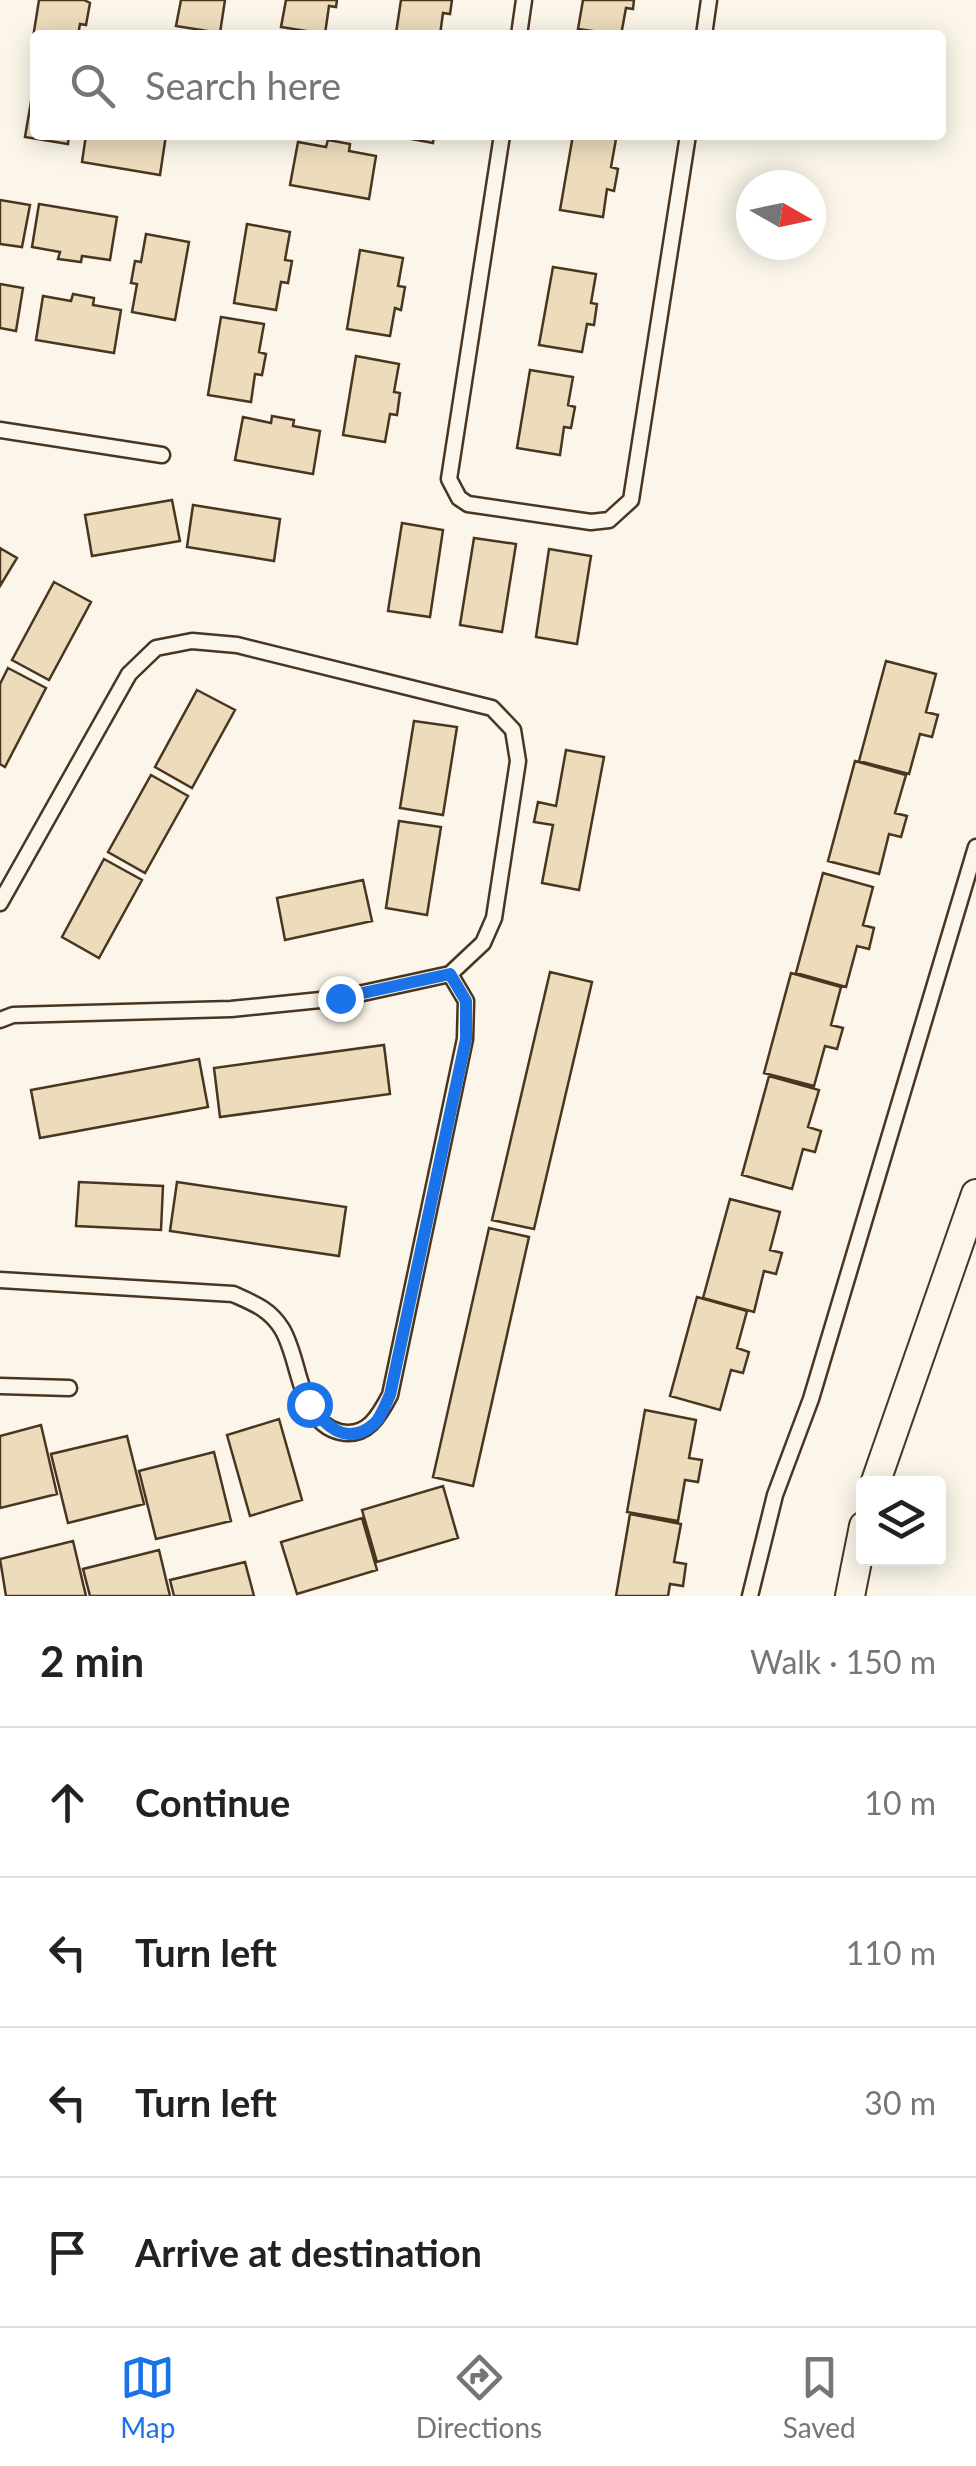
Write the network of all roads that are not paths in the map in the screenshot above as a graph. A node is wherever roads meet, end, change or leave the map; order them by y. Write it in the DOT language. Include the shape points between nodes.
graph roads {
  1 [pos="524,0"];
  2 [pos="709,0"];
  3 [pos="519,30"];
  4 [pos="705,30"];
  5 [pos="501,140"];
  6 [pos="687,140"];
  7 [pos="0,430"];
  8 [pos="162,456"];
  9 [pos="976,848"];
  10 [pos="0,903"];
  11 [pos="450,974"];
  12 [pos="0,1020"];
  13 [pos="976,1194"];
  14 [pos="0,1280"];
  15 [pos="0,1386"];
  16 [pos="69,1388"];
  17 [pos="878,1476"];
  18 [pos="856,1566"];
  19 [pos="750,1596"];
  20 [pos="850,1596"];
  1 -- 3 [label="lane"];
  2 -- 4 [label="lane"];
  5 -- 6 [label="lane" via="449,478 468,504 591,522 617,516 631,500"];
  7 -- 8 [label="lane"];
  9 -- 19 [label="lane" via="811,1399 775,1494"];
  10 -- 11 [label="lane" via="129,674 156,648 192,641 237,645 492,708 514,730 518,761 494,918 482,943"];
  11 -- 12 [label="lane" via="340,998 231,1009 13,1014"];
  11 -- 14 [label="lane" via="466,1001 466,1039 390,1395 375,1423 351,1434 328,1429 309,1404 283,1330 263,1306 233,1294"];
  13 -- 17 [label="street"];
  15 -- 16 [label="lane"];
  18 -- 20 [label="street"];
}
